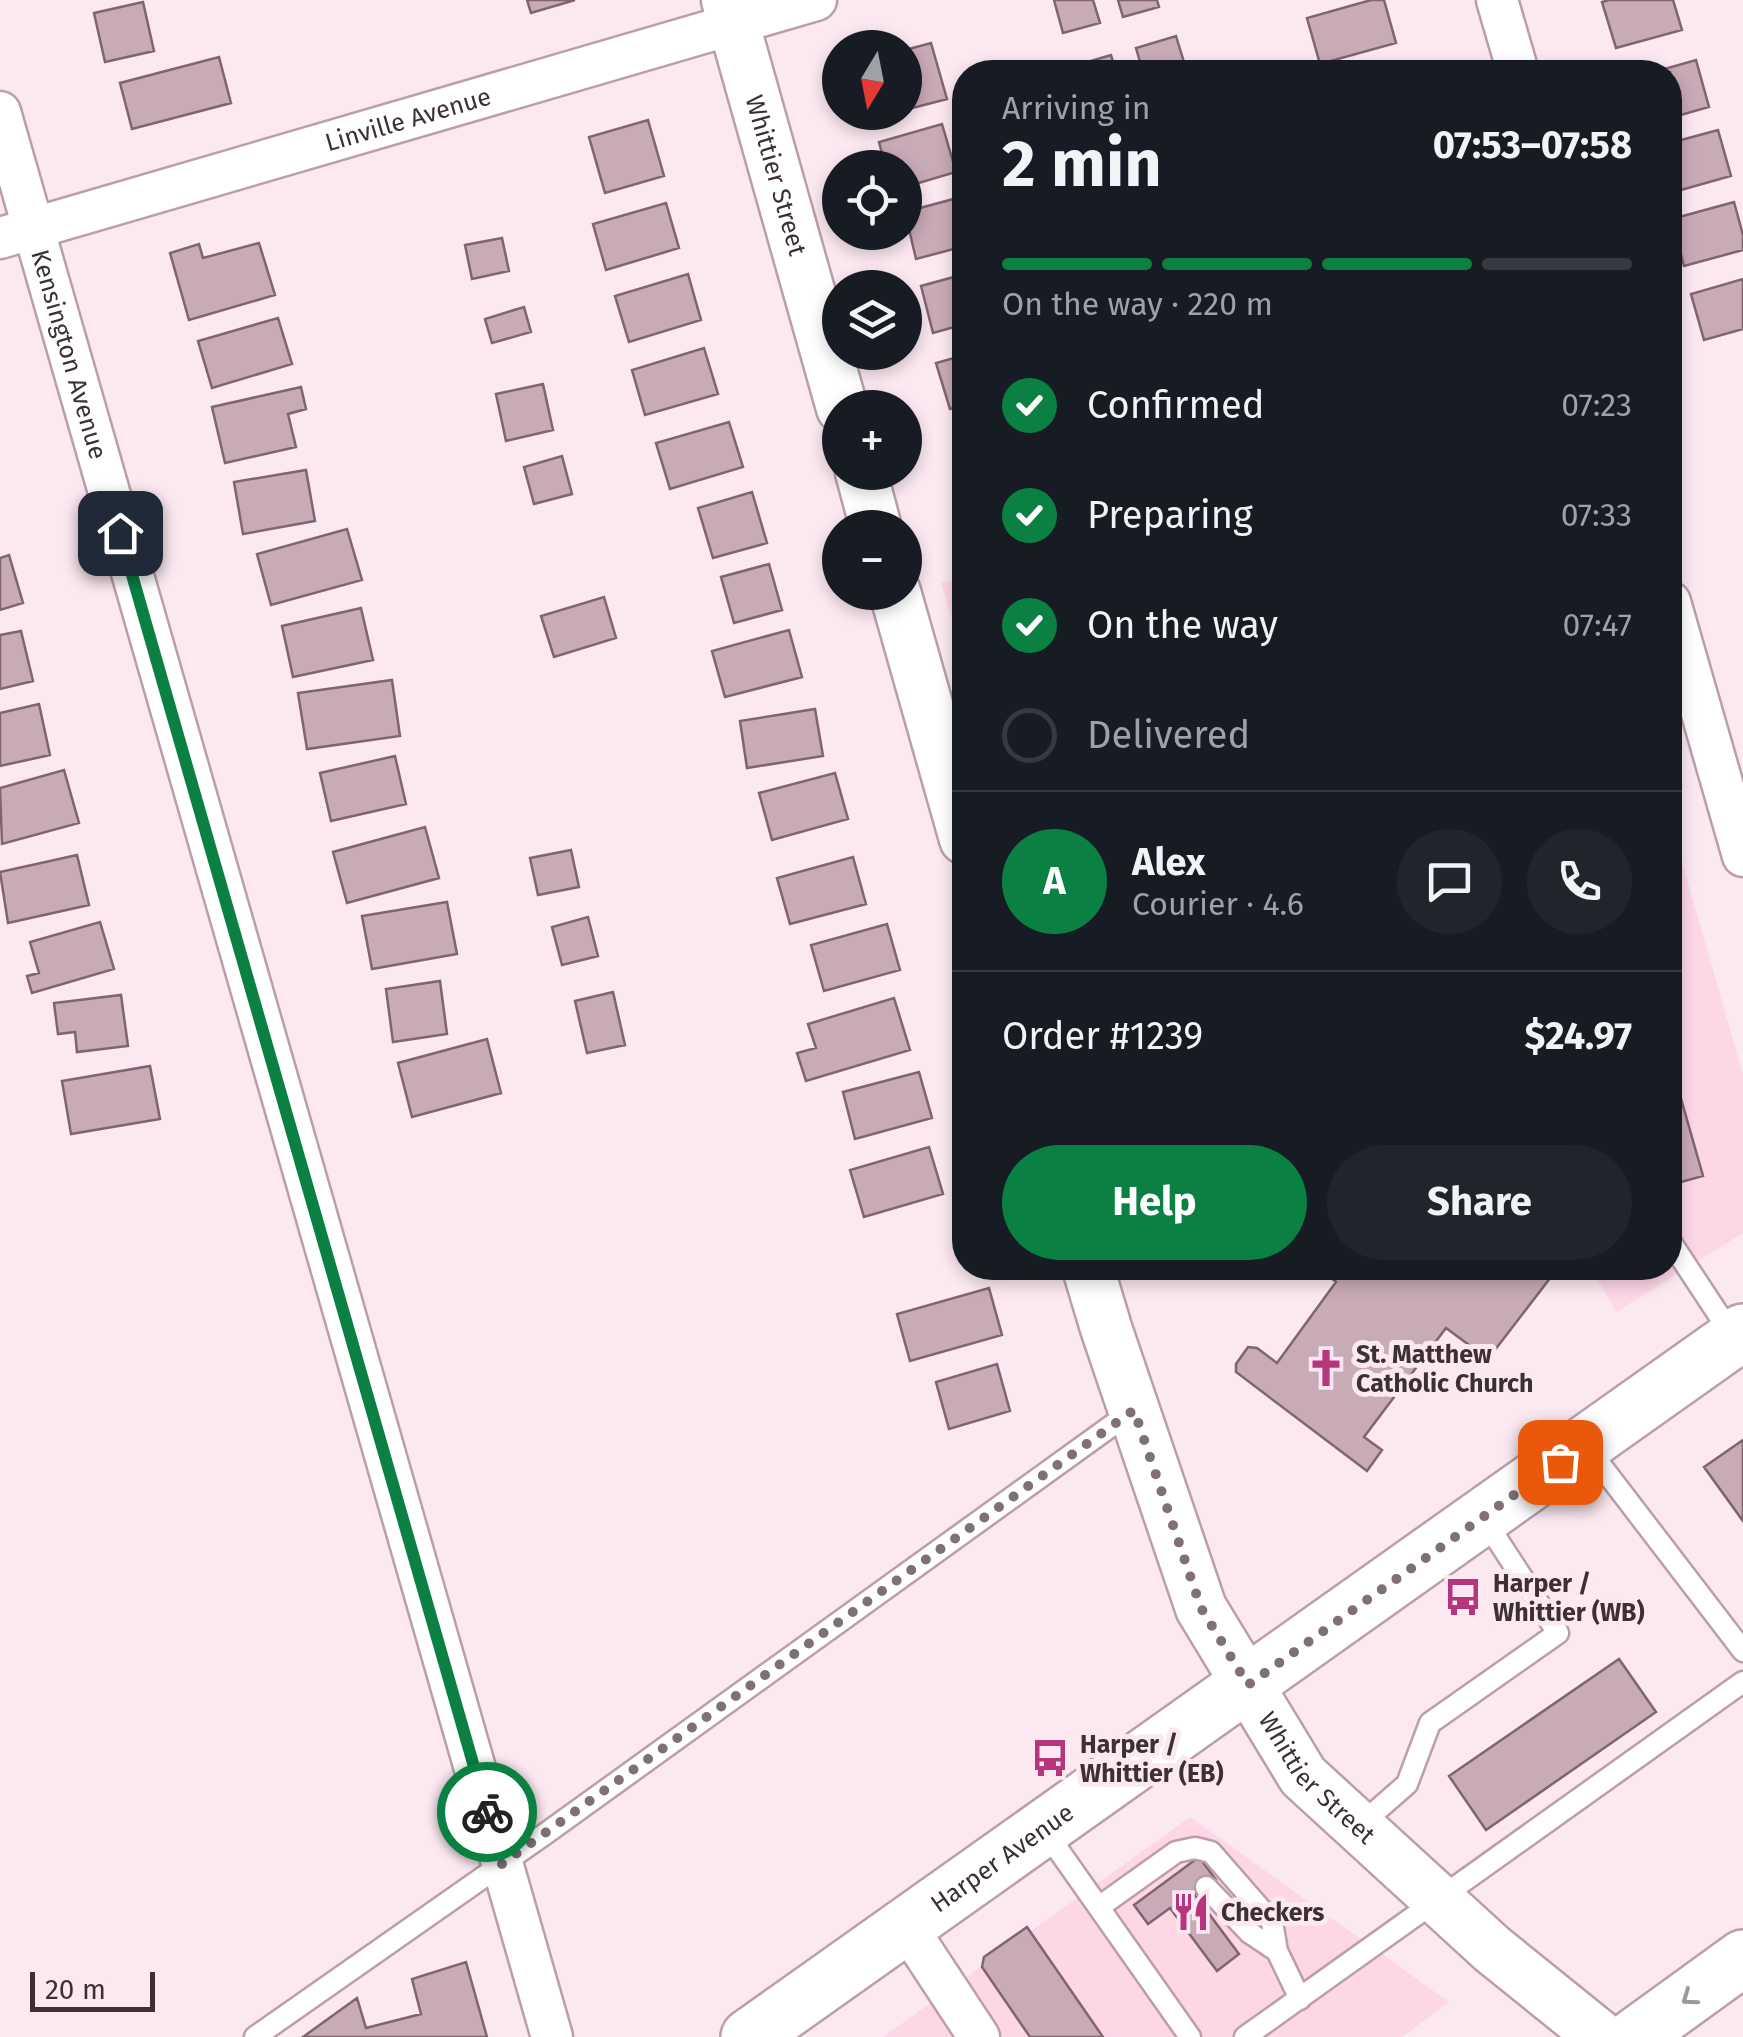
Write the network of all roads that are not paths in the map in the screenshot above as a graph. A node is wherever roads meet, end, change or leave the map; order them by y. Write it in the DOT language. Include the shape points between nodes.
graph roads {
  1 [pos="816,0"];
  2 [pos="1497,0"];
  3 [pos="731,12"];
  4 [pos="1514,60"];
  5 [pos="0,112"];
  6 [pos="17,233"];
  7 [pos="837,390"];
  8 [pos="900,610"];
  9 [pos="1682,644"];
  10 [pos="952,791"];
  11 [pos="1743,856"];
  12 [pos="1682,1257"];
  13 [pos="1092,1280"];
  14 [pos="1739,1335"];
  15 [pos="1134,1410"];
  16 [pos="1585,1444"];
  17 [pos="1483,1517"];
  18 [pos="1743,1651"];
  19 [pos="1743,1682"];
  20 [pos="1248,1685"];
  21 [pos="1358,1826"];
  22 [pos="1043,1830"];
  23 [pos="1163,1861"];
  24 [pos="502,1864"];
  25 [pos="1189,1865"];
  26 [pos="1206,1887"];
  27 [pos="1441,1900"];
  28 [pos="1098,1907"];
  29 [pos="906,1926"];
  30 [pos="1278,1951"];
  31 [pos="1743,1958"];
  32 [pos="1300,1998"];
  33 [pos="255,2037"];
  34 [pos="552,2037"];
  35 [pos="749,2037"];
  36 [pos="979,2037"];
  37 [pos="1190,2037"];
  38 [pos="1245,2037"];
  39 [pos="1601,2037"];
  40 [pos="1634,2037"];
  1 -- 3 [label="street, Linville Avenue"];
  2 -- 4 [label="street"];
  3 -- 6 [label="street, Linville Avenue"];
  3 -- 7 [label="street, Whittier Street"];
  5 -- 6 [label="street, Kensington Avenue"];
  6 -- 24 [label="street, Kensington Avenue"];
  8 -- 10 [label="street"];
  9 -- 11 [label="street"];
  12 -- 14 [label="lane"];
  13 -- 15 [label="street, Whittier Street"];
  14 -- 16 [label="main road, Harper Avenue"];
  15 -- 20 [label="street, Whittier Street" via="1201,1608"];
  15 -- 24 [label="lane"];
  16 -- 17 [label="main road, Harper Avenue"];
  16 -- 18 [label="lane"];
  17 -- 20 [label="main road, Harper Avenue"];
  17 -- 21 [label="lane" via="1558,1633 1430,1723 1407,1784"];
  19 -- 27 [label="lane"];
  20 -- 21 [label="street, Whittier Street" via="1303,1776"];
  20 -- 22 [label="main road, Harper Avenue"];
  21 -- 27 [label="street, Whittier Street"];
  22 -- 28 [label="lane"];
  22 -- 29 [label="main road, Harper Avenue"];
  23 -- 25 [label="lane"];
  23 -- 28 [label="lane"];
  23 -- 30 [label="lane" via="1195,1848 1211,1852 1272,1922"];
  24 -- 33 [label="lane"];
  24 -- 34 [label="street, Kensington Avenue"];
  26 -- 30 [label="lane"];
  27 -- 32 [label="lane"];
  27 -- 39 [label="street, Whittier Street"];
  28 -- 37 [label="lane"];
  29 -- 35 [label="main road, Harper Avenue"];
  29 -- 36 [label="street"];
  30 -- 32 [label="lane"];
  31 -- 40 [label="main road, one-way"];
  32 -- 38 [label="lane"];
}
